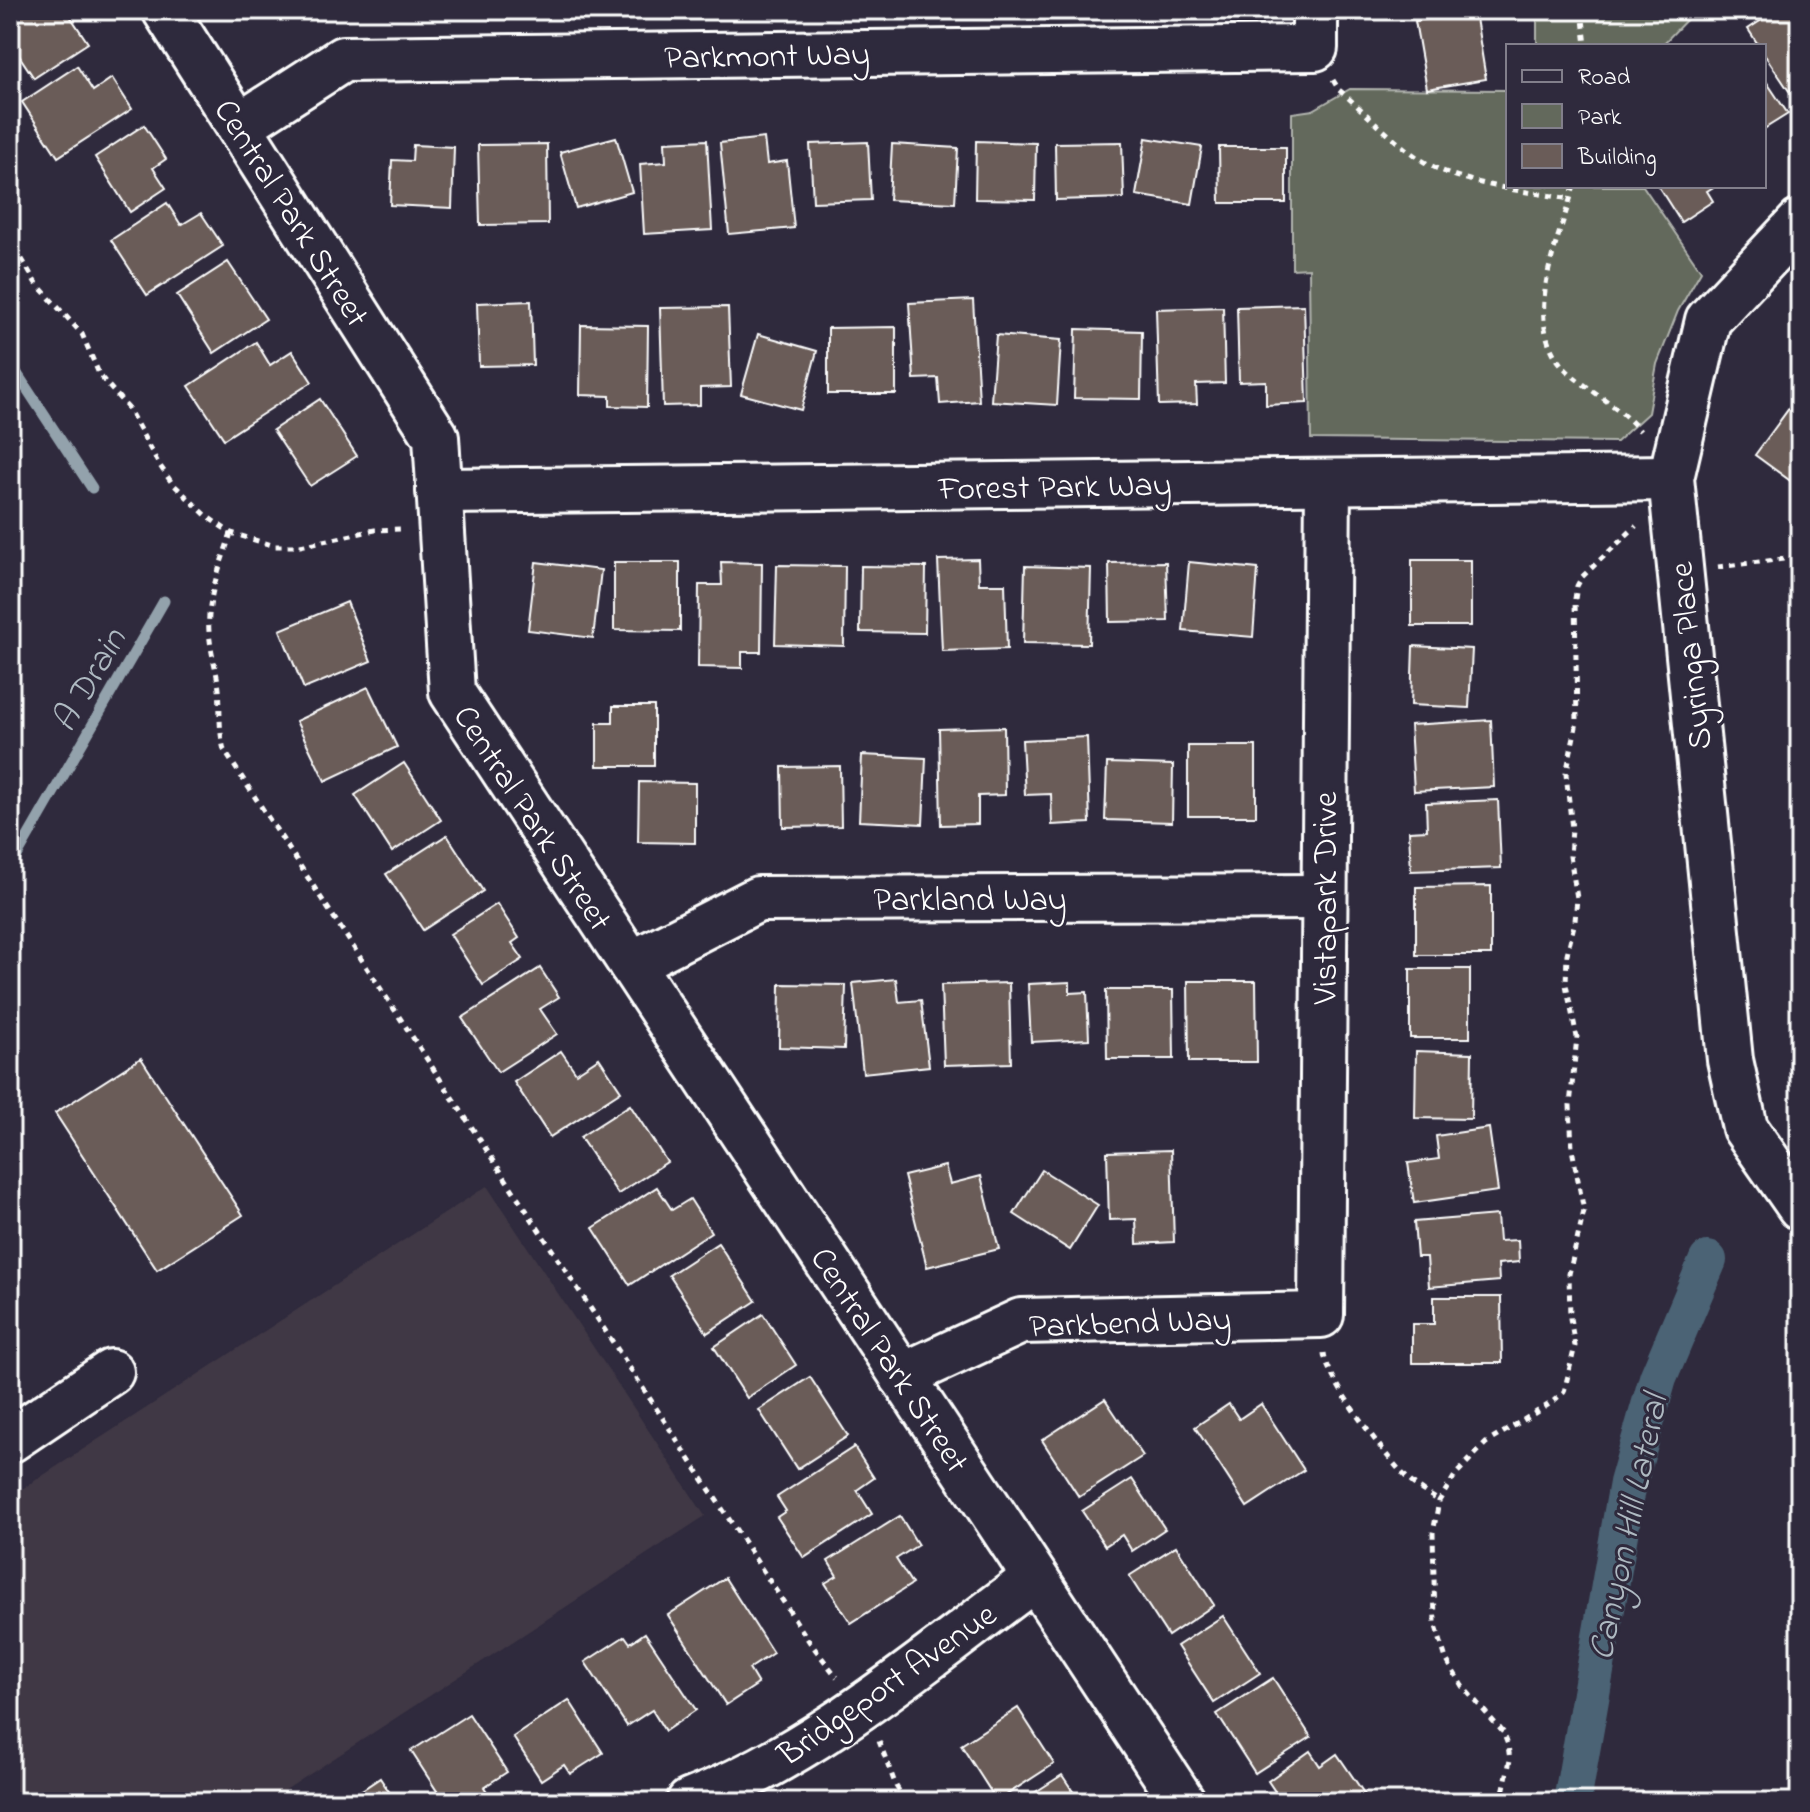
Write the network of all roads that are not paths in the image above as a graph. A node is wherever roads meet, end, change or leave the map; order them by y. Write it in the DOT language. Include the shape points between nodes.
graph roads {
  1 [pos="165,10"];
  2 [pos="1315,29"];
  3 [pos="239,126"];
  4 [pos="1800,222"];
  5 [pos="1671,478"];
  6 [pos="1328,482"];
  7 [pos="439,491"];
  8 [pos="1324,897"];
  9 [pos="631,964"];
  10 [pos="1800,1207"];
  11 [pos="1321,1315"];
  12 [pos="111,1372"];
  13 [pos="902,1376"];
  14 [pos="10,1440"];
  15 [pos="1035,1578"];
  16 [pos="689,1802"];
  17 [pos="1183,1802"];
  1 -- 3 [label="street, Central Park Street"];
  2 -- 3 [label="street, Parkmont Way" via="343,59"];
  3 -- 7 [label="street, Central Park Street" via="436,437"];
  4 -- 5 [label="street, Syringa Place" via="1708,320"];
  5 -- 6 [label="street, Forest Park Way"];
  5 -- 10 [label="street, Syringa Place" via="1730,1060 1745,1128"];
  6 -- 7 [label="street, Forest Park Way"];
  6 -- 8 [label="street, Vistapark Drive"];
  7 -- 9 [label="street, Central Park Street" via="452,692"];
  8 -- 9 [label="street, Parkland Way" via="758,899"];
  8 -- 11 [label="street, Vistapark Drive"];
  9 -- 13 [label="street, Central Park Street"];
  11 -- 13 [label="street, Parkbend Way" via="1021,1321"];
  12 -- 14 [label="street"];
  13 -- 15 [label="street, Central Park Street"];
  15 -- 16 [label="street, Bridgeport Avenue" via="834,1726 731,1786"];
  15 -- 17 [label="street, Central Park Street"];
}
